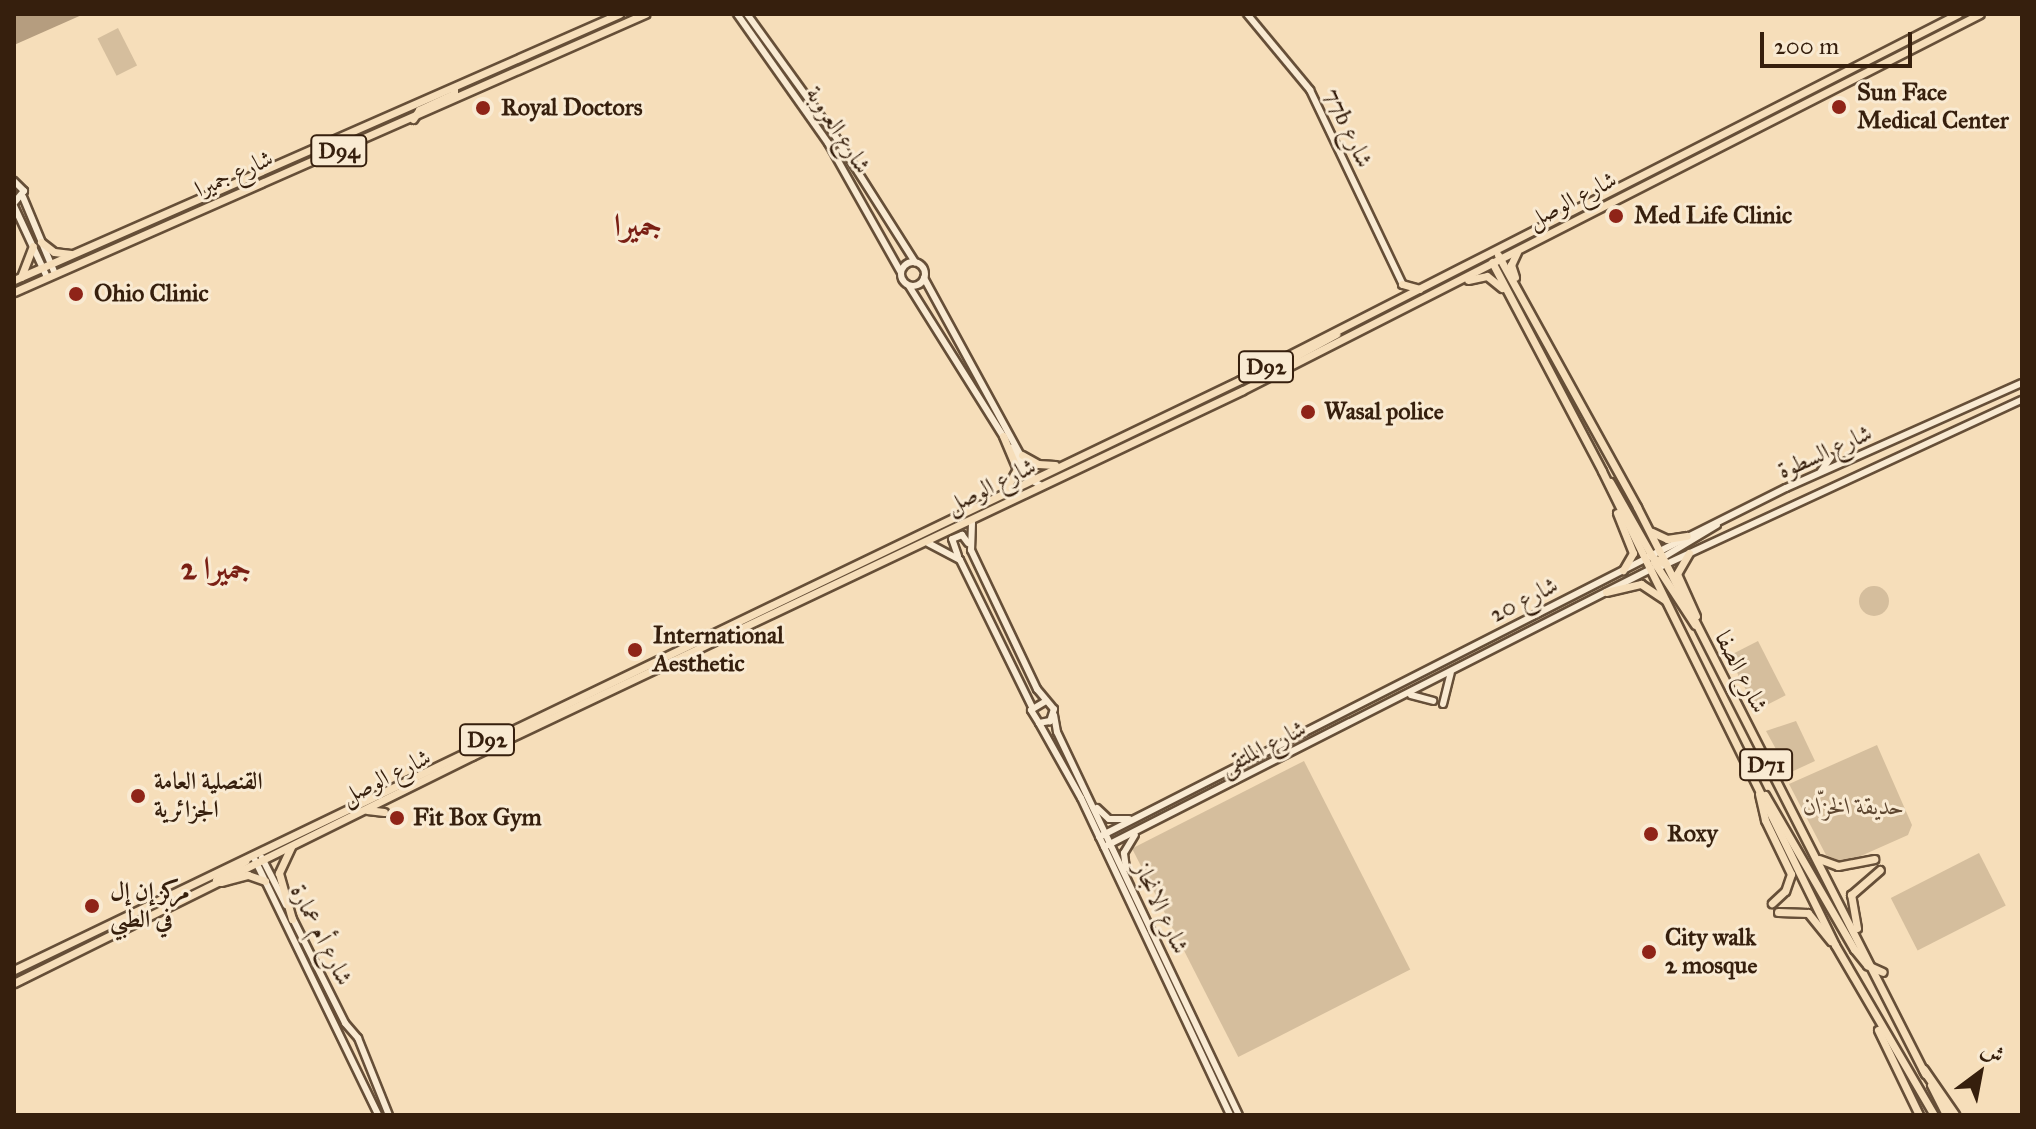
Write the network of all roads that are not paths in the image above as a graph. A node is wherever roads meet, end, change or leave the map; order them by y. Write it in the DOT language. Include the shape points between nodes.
graph roads {
  1 [pos="619,14"];
  2 [pos="645,14"];
  3 [pos="737,14"];
  4 [pos="747,14"];
  5 [pos="1247,14"];
  6 [pos="1958,14"];
  7 [pos="1980,14"];
  8 [pos="1904,43"];
  9 [pos="1884,63"];
  10 [pos="454,88"];
  11 [pos="413,119"];
  12 [pos="1747,122"];
  13 [pos="1671,172"];
  14 [pos="14,181"];
  15 [pos="23,197"];
  16 [pos="14,205"];
  17 [pos="37,244"];
  18 [pos="1523,248"];
  19 [pos="77,254"];
  20 [pos="1495,257"];
  21 [pos="915,262"];
  22 [pos="47,267"];
  23 [pos="900,271"];
  24 [pos="1395,272"];
  25 [pos="51,276"];
  26 [pos="924,278"];
  27 [pos="17,279"];
  28 [pos="1402,284"];
  29 [pos="1450,285"];
  30 [pos="909,286"];
  31 [pos="1421,289"];
  32 [pos="14,292"];
  33 [pos="1521,294"];
  34 [pos="1408,295"];
  35 [pos="1514,302"];
  36 [pos="1394,303"];
  37 [pos="1340,329"];
  38 [pos="2022,383"];
  39 [pos="1232,384"];
  40 [pos="1253,385"];
  41 [pos="2022,400"];
  42 [pos="1930,426"];
  43 [pos="1003,436"];
  44 [pos="1142,436"];
  45 [pos="1915,448"];
  46 [pos="1022,455"];
  47 [pos="1831,457"];
  48 [pos="1061,464"];
  49 [pos="1602,471"];
  50 [pos="1821,472"];
  51 [pos="1034,482"];
  52 [pos="1001,492"];
  53 [pos="1615,503"];
  54 [pos="1721,520"];
  55 [pos="972,523"];
  56 [pos="1648,529"];
  57 [pos="1687,536"];
  58 [pos="928,543"];
  59 [pos="971,550"];
  60 [pos="1689,553"];
  61 [pos="960,560"];
  62 [pos="1657,561"];
  63 [pos="1623,570"];
  64 [pos="1606,592"];
  65 [pos="1668,603"];
  66 [pos="766,617"];
  67 [pos="1696,626"];
  68 [pos="758,631"];
  69 [pos="682,648"];
  70 [pos="1432,667"];
  71 [pos="1453,671"];
  72 [pos="1419,673"];
  73 [pos="1438,678"];
  74 [pos="634,680"];
  75 [pos="1402,682"];
  76 [pos="1408,694"];
  77 [pos="1046,701"];
  78 [pos="1393,701"];
  79 [pos="1433,701"];
  80 [pos="1443,704"];
  81 [pos="1032,707"];
  82 [pos="1054,715"];
  83 [pos="1039,723"];
  84 [pos="514,726"];
  85 [pos="472,756"];
  86 [pos="1073,765"];
  87 [pos="1759,788"];
  88 [pos="365,809"];
  89 [pos="384,812"];
  90 [pos="1147,813"];
  91 [pos="1153,824"];
  92 [pos="1103,836"];
  93 [pos="293,844"];
  94 [pos="1107,846"];
  95 [pos="252,853"];
  96 [pos="1817,858"];
  97 [pos="1874,859"];
  98 [pos="260,862"];
  99 [pos="1880,870"];
  100 [pos="1823,872"];
  101 [pos="1814,880"];
  102 [pos="265,881"];
  103 [pos="215,882"];
  104 [pos="1828,901"];
  105 [pos="1772,903"];
  106 [pos="1818,906"];
  107 [pos="1778,912"];
  108 [pos="1146,915"];
  109 [pos="292,919"];
  110 [pos="1835,945"];
  111 [pos="1868,960"];
  112 [pos="16,968"];
  113 [pos="1872,969"];
  114 [pos="1883,972"];
  115 [pos="14,983"];
  116 [pos="1873,1016"];
  117 [pos="353,1033"];
  118 [pos="340,1040"];
  119 [pos="359,1044"];
  120 [pos="344,1050"];
  121 [pos="1924,1070"];
  122 [pos="378,1115"];
  123 [pos="389,1115"];
  124 [pos="1230,1115"];
  125 [pos="1239,1115"];
  126 [pos="1919,1115"];
  127 [pos="1934,1115"];
  128 [pos="1946,1115"];
  129 [pos="1955,1115"];
  1 -- 10 [label="main road, شارع جميرا / D94"];
  2 -- 11 [label="main road, شارع جميرا / D94"];
  3 -- 23 [label="street, شارع العروبة" via="828,143"];
  4 -- 21 [label="street, شارع العروبة" via="837,139"];
  5 -- 24 [label="street, 77b شارع" via="1310,90"];
  6 -- 8 [label="main road, شارع الوصل / D92"];
  7 -- 9 [label="main road, شارع الوصل / D92"];
  8 -- 9 [label="main road" via="1884,57"];
  8 -- 12 [label="main road, شارع الوصل / D92"];
  9 -- 13 [label="main road, شارع الوصل / D92"];
  10 -- 11 [label="main road" via="455,93 419,110"];
  10 -- 19 [label="main road, شارع جميرا / D94"];
  11 -- 25 [label="main road, شارع جميرا / D94"];
  12 -- 13 [label="main road" via="1746,129"];
  12 -- 20 [label="main road, شارع الوصل / D92"];
  13 -- 18 [label="main road, شارع الوصل / D92"];
  14 -- 15 [label="street" via="23,188"];
  15 -- 16 [label="street"];
  15 -- 17 [label="street"];
  16 -- 17 [label="street"];
  17 -- 19 [label="main road"];
  17 -- 22 [label="street"];
  17 -- 27 [label="main road"];
  18 -- 20 [label="main road, شارع الوصل / D92"];
  18 -- 33 [label="main road" via="1511,265"];
  19 -- 22 [label="main road, شارع جميرا / D94"];
  20 -- 29 [label="main road, شارع الوصل / D92"];
  20 -- 31 [label="main road, شارع الوصل / D92"];
  20 -- 33 [label="main road, شارع الصفا / D71"];
  20 -- 35 [label="main road, شارع الصفا / D71"];
  21 -- 23 [label="street"];
  21 -- 26 [label="street, شارع العروبة" via="924,269"];
  22 -- 25 [label="street"];
  22 -- 27 [label="main road, شارع جميرا / D94"];
  23 -- 30 [label="street, شارع العروبة"];
  24 -- 28 [label="street, 77b شارع"];
  24 -- 36 [label="street, 77b شارع" via="1400,289"];
  25 -- 32 [label="main road, شارع جميرا / D94"];
  26 -- 30 [label="street"];
  26 -- 46 [label="street"];
  28 -- 31 [label="main road"];
  28 -- 34 [label="street, 77b شارع"];
  29 -- 35 [label="main road" via="1489,277"];
  29 -- 40 [label="main road, شارع الوصل / D92"];
  30 -- 43 [label="street"];
  31 -- 34 [label="main road, شارع الوصل / D92"];
  33 -- 56 [label="main road, شارع الصفا / D71"];
  34 -- 36 [label="main road, شارع الوصل / D92"];
  35 -- 49 [label="main road, شارع الصفا / D71"];
  36 -- 37 [label="main road, شارع الوصل / D92"];
  37 -- 39 [label="main road, شارع الوصل / D92"];
  37 -- 40 [label="main road" via="1256,377"];
  38 -- 42 [label="street, شارع السطوة"];
  39 -- 44 [label="main road" via="1231,391"];
  39 -- 48 [label="main road, شارع الوصل / D92"];
  40 -- 44 [label="main road, شارع الوصل / D92"];
  41 -- 45 [label="street, شارع السطوة"];
  42 -- 45 [label="street" via="1913,438"];
  42 -- 50 [label="street, شارع السطوة"];
  43 -- 51 [label="street"];
  43 -- 52 [label="main road" via="1017,469"];
  44 -- 51 [label="main road, شارع الوصل / D92"];
  45 -- 60 [label="street, شارع السطوة"];
  46 -- 48 [label="main road" via="1041,465"];
  46 -- 51 [label="street"];
  47 -- 50 [label="street"];
  48 -- 51 [label="main road, شارع الوصل / D92"];
  49 -- 53 [label="main road, شارع الصفا / D71"];
  49 -- 62 [label="main road"];
  50 -- 54 [label="street, شارع السطوة"];
  51 -- 52 [label="main road, شارع الوصل / D92"];
  51 -- 66 [label="main road, شارع الوصل / D92"];
  52 -- 69 [label="main road, شارع الوصل / D92"];
  53 -- 62 [label="main road, شارع الصفا / D71"];
  53 -- 63 [label="main road" via="1633,553"];
  54 -- 57 [label="street, شارع السطوة"];
  54 -- 62 [label="street"];
  55 -- 59 [label="street"];
  56 -- 57 [label="main road" via="1667,539"];
  56 -- 62 [label="main road, شارع الصفا / D71"];
  57 -- 62 [label="street, شارع السطوة"];
  58 -- 61 [label="street"];
  59 -- 61 [label="street" via="965,537 954,537"];
  59 -- 77 [label="street"];
  60 -- 62 [label="street, شارع السطوة"];
  60 -- 67 [label="main road" via="1677,570"];
  61 -- 81 [label="street"];
  62 -- 63 [label="street, شارع 20"];
  62 -- 64 [label="street, شارع 20"];
  62 -- 65 [label="main road, شارع الصفا / D71"];
  62 -- 67 [label="main road, شارع الصفا / D71"];
  63 -- 70 [label="street, شارع 20"];
  64 -- 65 [label="main road" via="1641,584"];
  64 -- 71 [label="street, شارع 20"];
  65 -- 87 [label="main road, شارع الصفا / D71"];
  66 -- 68 [label="main road"];
  66 -- 74 [label="main road, شارع الوصل / D92"];
  67 -- 96 [label="main road, شارع الصفا / D71"];
  69 -- 74 [label="main road" via="637,673"];
  69 -- 84 [label="main road, شارع الوصل / D92"];
  70 -- 72 [label="street, شارع 20"];
  70 -- 73 [label="street" via="1430,677"];
  71 -- 73 [label="street, شارع 20"];
  71 -- 80 [label="street"];
  72 -- 75 [label="street, شارع الملتقى"];
  73 -- 76 [label="street, شارع الملتقى"];
  74 -- 85 [label="main road, شارع الوصل / D92"];
  75 -- 76 [label="street"];
  75 -- 90 [label="street, شارع الملتقى"];
  76 -- 78 [label="street, شارع الملتقى"];
  77 -- 81 [label="street"];
  77 -- 82 [label="street, شارع الانجاز"];
  78 -- 79 [label="street" via="1419,694"];
  78 -- 91 [label="street, شارع الملتقى"];
  81 -- 83 [label="street, شارع الانجاز"];
  82 -- 83 [label="street"];
  82 -- 86 [label="street, شارع الانجاز"];
  83 -- 92 [label="street, شارع الانجاز"];
  84 -- 85 [label="main road" via="510,735"];
  84 -- 95 [label="main road, شارع الوصل / D92"];
  85 -- 88 [label="main road, شارع الوصل / D92"];
  86 -- 90 [label="street" via="1104,816 1120,821"];
  86 -- 92 [label="street, شارع الانجاز"];
  87 -- 101 [label="main road"];
  87 -- 105 [label="main road" via="1765,820 1791,874 1785,891"];
  87 -- 106 [label="main road, شارع الصفا / D71"];
  88 -- 89 [label="main road"];
  88 -- 93 [label="main road, شارع الوصل / D92"];
  90 -- 92 [label="street, شارع الملتقى"];
  91 -- 94 [label="street, شارع الملتقى"];
  91 -- 108 [label="street" via="1131,839 1124,853"];
  92 -- 94 [label="street, شارع الانجاز"];
  93 -- 98 [label="main road, شارع الوصل / D92"];
  93 -- 109 [label="main road" via="279,873"];
  94 -- 108 [label="street, شارع الانجاز"];
  94 -- 124 [label="street, شارع الانجاز"];
  95 -- 98 [label="street, شارع أم عمارة"];
  95 -- 103 [label="main road"];
  95 -- 112 [label="main road, شارع الوصل / D92"];
  96 -- 97 [label="main road" via="1838,866"];
  96 -- 100 [label="main road, شارع الصفا / D71"];
  98 -- 102 [label="street, شارع أم عمارة"];
  98 -- 103 [label="main road, شارع الوصل / D92"];
  98 -- 109 [label="street, شارع أم عمارة"];
  99 -- 111 [label="main road" via="1859,883 1851,897"];
  100 -- 101 [label="main road"];
  100 -- 111 [label="main road, شارع الصفا / D71"];
  101 -- 104 [label="main road"];
  102 -- 103 [label="main road" via="248,875"];
  102 -- 118 [label="street, شارع أم عمارة"];
  103 -- 115 [label="main road, شارع الوصل / D92"];
  104 -- 106 [label="main road"];
  104 -- 113 [label="main road" via="1854,949"];
  106 -- 110 [label="main road, شارع الصفا / D71"];
  107 -- 110 [label="main road" via="1808,913"];
  108 -- 125 [label="street, شارع الانجاز"];
  109 -- 117 [label="street, شارع أم عمارة"];
  110 -- 116 [label="main road, شارع الصفا / D71"];
  111 -- 113 [label="main road, شارع الصفا / D71"];
  113 -- 114 [label="main road"];
  113 -- 121 [label="main road, شارع الصفا / D71"];
  116 -- 126 [label="main road"];
  116 -- 127 [label="main road, شارع الصفا / D71"];
  117 -- 118 [label="street"];
  117 -- 119 [label="street, شارع أم عمارة"];
  118 -- 120 [label="street, شارع أم عمارة"];
  119 -- 120 [label="street" via="352,1052"];
  119 -- 123 [label="street"];
  120 -- 122 [label="street"];
  121 -- 128 [label="main road, شارع الصفا / D71"];
  121 -- 129 [label="highway"];
}
